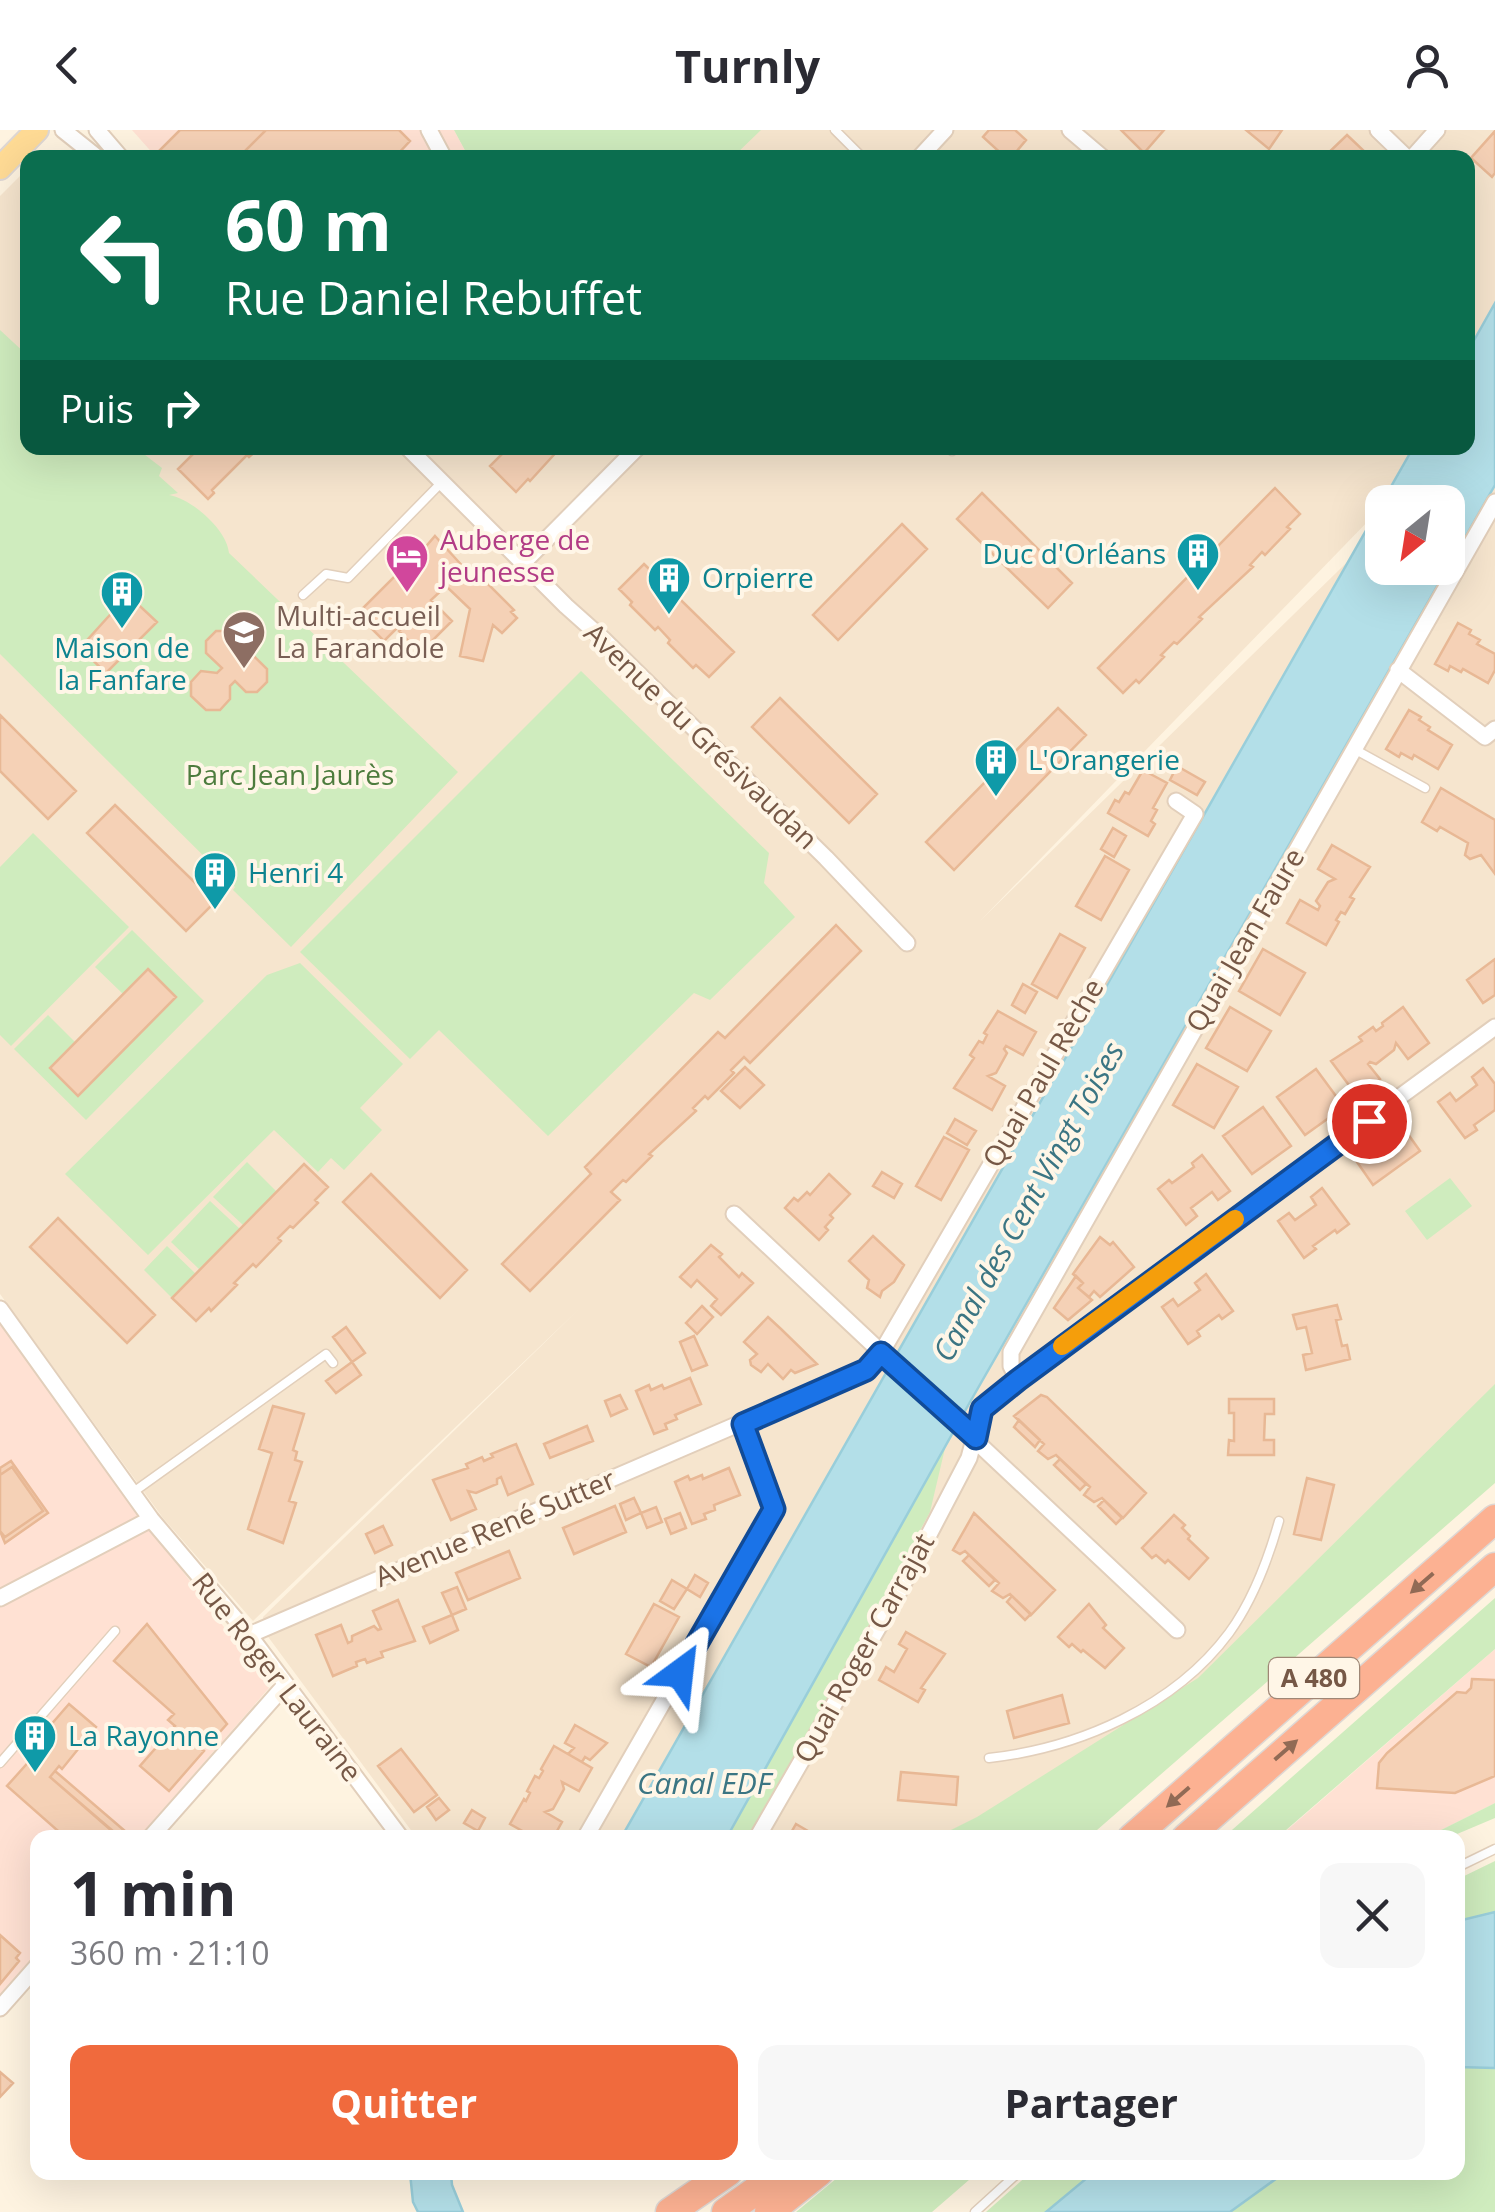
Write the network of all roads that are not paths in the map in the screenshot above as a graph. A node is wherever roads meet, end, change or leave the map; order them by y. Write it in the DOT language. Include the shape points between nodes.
graph roads {
  1 [pos="37,130"];
  2 [pos="64,130"];
  3 [pos="96,130"];
  4 [pos="836,130"];
  5 [pos="945,130"];
  6 [pos="1070,130"];
  7 [pos="1378,130"];
  8 [pos="1436,130"];
  9 [pos="88,150"];
  10 [pos="115,150"];
  11 [pos="855,150"];
  12 [pos="928,150"];
  13 [pos="1093,150"];
  14 [pos="1401,150"];
  15 [pos="1417,150"];
  16 [pos="0,168"];
  17 [pos="415,455"];
  18 [pos="630,455"];
  19 [pos="442,482"];
  20 [pos="1495,502"];
  21 [pos="523,563"];
  22 [pos="303,595"];
  23 [pos="1398,670"];
  24 [pos="1495,728"];
  25 [pos="1354,748"];
  26 [pos="1425,788"];
  27 [pos="1176,801"];
  28 [pos="906,943"];
  29 [pos="1495,1027"];
  30 [pos="734,1214"];
  31 [pos="0,1310"];
  32 [pos="885,1357"];
  33 [pos="333,1363"];
  34 [pos="1018,1380"];
  35 [pos="743,1424"];
  36 [pos="976,1438"];
  37 [pos="132,1493"];
  38 [pos="151,1519"];
  39 [pos="1495,1519"];
  40 [pos="1280,1522"];
  41 [pos="1495,1567"];
  42 [pos="0,1598"];
  43 [pos="1178,1630"];
  44 [pos="115,1631"];
  45 [pos="249,1635"];
  46 [pos="286,1684"];
  47 [pos="989,1758"];
  48 [pos="0,1763"];
  49 [pos="157,1830"];
  50 [pos="396,1830"];
  51 [pos="590,1830"];
  52 [pos="762,1830"];
  53 [pos="1141,1830"];
  54 [pos="1195,1830"];
  55 [pos="1495,1849"];
  56 [pos="1465,1864"];
  57 [pos="30,1974"];
  58 [pos="0,2008"];
  59 [pos="716,2180"];
  60 [pos="771,2180"];
  61 [pos="809,2180"];
  62 [pos="1010,2180"];
  63 [pos="670,2212"];
  64 [pos="726,2212"];
  65 [pos="769,2212"];
  66 [pos="975,2212"];
  1 -- 16 [label="main road"];
  2 -- 9 [label="street"];
  3 -- 10 [label="street"];
  4 -- 11 [label="lane"];
  5 -- 12 [label="street"];
  6 -- 13 [label="street"];
  7 -- 14 [label="street"];
  8 -- 15 [label="street"];
  17 -- 19 [label="street, Avenue du Grésivaudan"];
  18 -- 21 [label="street"];
  19 -- 21 [label="street, Avenue du Grésivaudan"];
  19 -- 22 [label="lane" via="348,578 326,574"];
  20 -- 23 [label="street, Quai Jean Faure"];
  21 -- 28 [label="street, Avenue du Grésivaudan"];
  23 -- 24 [label="street" via="1484,737"];
  23 -- 25 [label="street, Quai Jean Faure"];
  25 -- 26 [label="lane"];
  25 -- 34 [label="street, Quai Jean Faure" via="1011,1352"];
  27 -- 32 [label="street, Quai Paul Rèche" via="1195,814"];
  29 -- 34 [label="street"];
  30 -- 32 [label="street"];
  31 -- 37 [label="street, Rue Roger Lauraine"];
  32 -- 35 [label="street, Avenue René Sutter"];
  32 -- 36 [label="street"];
  33 -- 37 [label="lane" via="326,1354"];
  34 -- 36 [label="street, Quai Roger Carrajat" via="982,1409"];
  35 -- 45 [label="street, Avenue René Sutter"];
  35 -- 51 [label="street" via="774,1509"];
  36 -- 43 [label="street"];
  36 -- 52 [label="street, Quai Roger Carrajat" via="901,1588"];
  37 -- 38 [label="street, Rue Roger Lauraine"];
  38 -- 42 [label="street"];
  38 -- 45 [label="street, Rue Roger Lauraine"];
  39 -- 53 [label="highway, A 480, one-way"];
  40 -- 47 [label="lane" via="1237,1620 1207,1660 1178,1684 1088,1735"];
  54 -- 41 [label="highway, A 480, one-way"];
  44 -- 48 [label="lane"];
  45 -- 46 [label="street, Rue Roger Lauraine"];
  46 -- 49 [label="street"];
  46 -- 50 [label="street, Rue Roger Lauraine"];
  55 -- 56 [label="lane"];
  57 -- 58 [label="street"];
  59 -- 63 [label="highway"];
  60 -- 64 [label="highway"];
  61 -- 65 [label="highway"];
  62 -- 66 [label="lane"];
}
